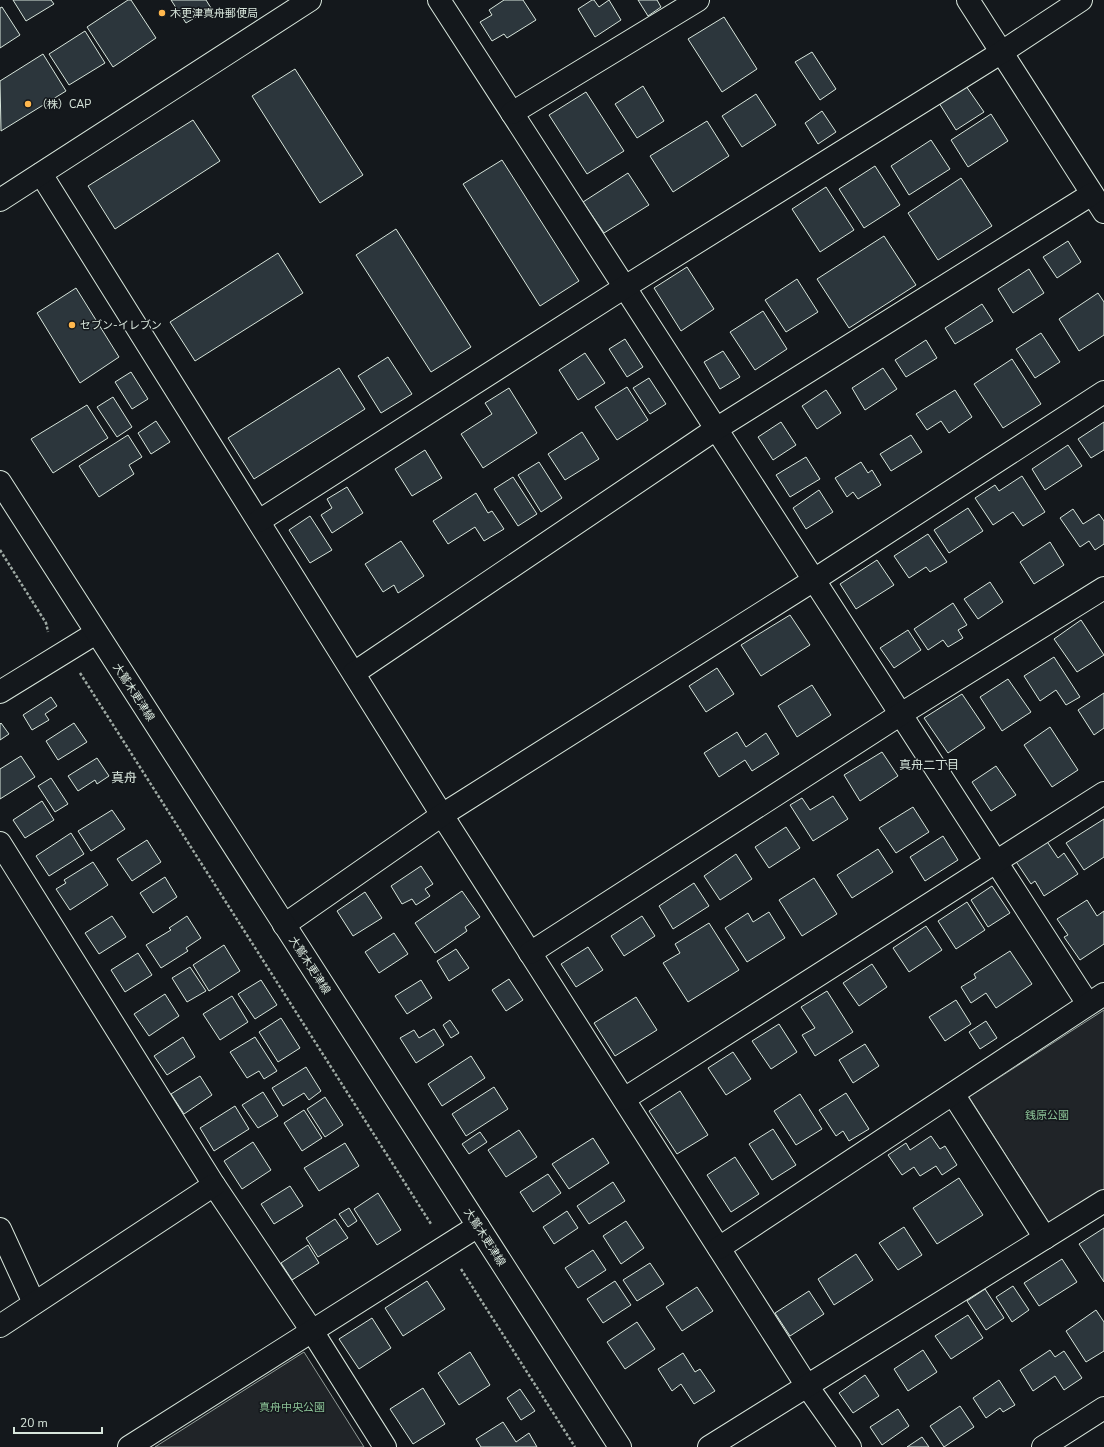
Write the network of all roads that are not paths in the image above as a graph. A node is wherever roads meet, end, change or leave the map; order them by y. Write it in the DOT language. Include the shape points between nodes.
graph roads {
  1 [pos="310,0"];
  2 [pos="439,0"];
  3 [pos="698,0"];
  4 [pos="968,0"];
  5 [pos="1080,0"];
  6 [pos="1002,52"];
  7 [pos="512,113"];
  8 [pos="41,174"];
  9 [pos="1092,194"];
  10 [pos="0,200"];
  11 [pos="1104,212"];
  12 [pos="626,287"];
  13 [pos="1104,392"];
  14 [pos="716,429"];
  15 [pos="0,482"];
  16 [pos="259,521"];
  17 [pos="814,580"];
  18 [pos="1104,588"];
  19 [pos="96,633"];
  20 [pos="354,674"];
  21 [pos="0,692"];
  22 [pos="901,714"];
  23 [pos="1104,794"];
  24 [pos="442,815"];
  25 [pos="0,844"];
  26 [pos="997,862"];
  27 [pos="284,925"];
  28 [pos="530,953"];
  29 [pos="1096,999"];
  30 [pos="953,1094"];
  31 [pos="624,1099"];
  32 [pos="214,1185"];
  33 [pos="1104,1201"];
  34 [pos="478,1226"];
  35 [pos="0,1229"];
  36 [pos="1045,1238"];
  37 [pos="719,1248"];
  38 [pos="34,1303"];
  39 [pos="0,1326"];
  40 [pos="312,1331"];
  41 [pos="807,1386"];
  42 [pos="1104,1408"];
  43 [pos="129,1447"];
  44 [pos="385,1447"];
  45 [pos="620,1447"];
  46 [pos="709,1447"];
  47 [pos="850,1447"];
  48 [pos="1043,1447"];
  1 -- 8 [label="street"];
  2 -- 7 [label="street"];
  3 -- 7 [label="street"];
  4 -- 6 [label="street"];
  5 -- 6 [label="street"];
  6 -- 9 [label="street"];
  6 -- 12 [label="street"];
  7 -- 12 [label="street"];
  8 -- 10 [label="street"];
  8 -- 16 [label="street"];
  9 -- 11 [label="street"];
  9 -- 14 [label="street"];
  12 -- 14 [label="street"];
  12 -- 16 [label="street"];
  13 -- 17 [label="street"];
  14 -- 17 [label="street"];
  14 -- 20 [label="street"];
  15 -- 19 [label="street, 大鷲木更津線"];
  16 -- 20 [label="street"];
  17 -- 22 [label="street"];
  17 -- 24 [label="street"];
  18 -- 22 [label="street"];
  19 -- 21 [label="street"];
  19 -- 27 [label="street, 大鷲木更津線"];
  20 -- 24 [label="street"];
  22 -- 26 [label="street"];
  22 -- 28 [label="street"];
  23 -- 26 [label="street"];
  24 -- 27 [label="street"];
  24 -- 28 [label="street"];
  25 -- 32 [label="street"];
  26 -- 29 [label="street"];
  26 -- 31 [label="street"];
  27 -- 34 [label="street, 大鷲木更津線"];
  28 -- 31 [label="street"];
  29 -- 30 [label="street"];
  30 -- 36 [label="street"];
  30 -- 37 [label="street"];
  31 -- 37 [label="street"];
  32 -- 38 [label="street"];
  32 -- 40 [label="street"];
  33 -- 36 [label="street"];
  34 -- 40 [label="street"];
  34 -- 45 [label="street, 大鷲木更津線"];
  35 -- 38 [label="street"];
  36 -- 41 [label="street"];
  37 -- 41 [label="street"];
  38 -- 39 [label="street"];
  40 -- 43 [label="street"];
  40 -- 44 [label="street"];
  41 -- 46 [label="street"];
  41 -- 47 [label="street"];
  42 -- 48 [label="street"];
}
